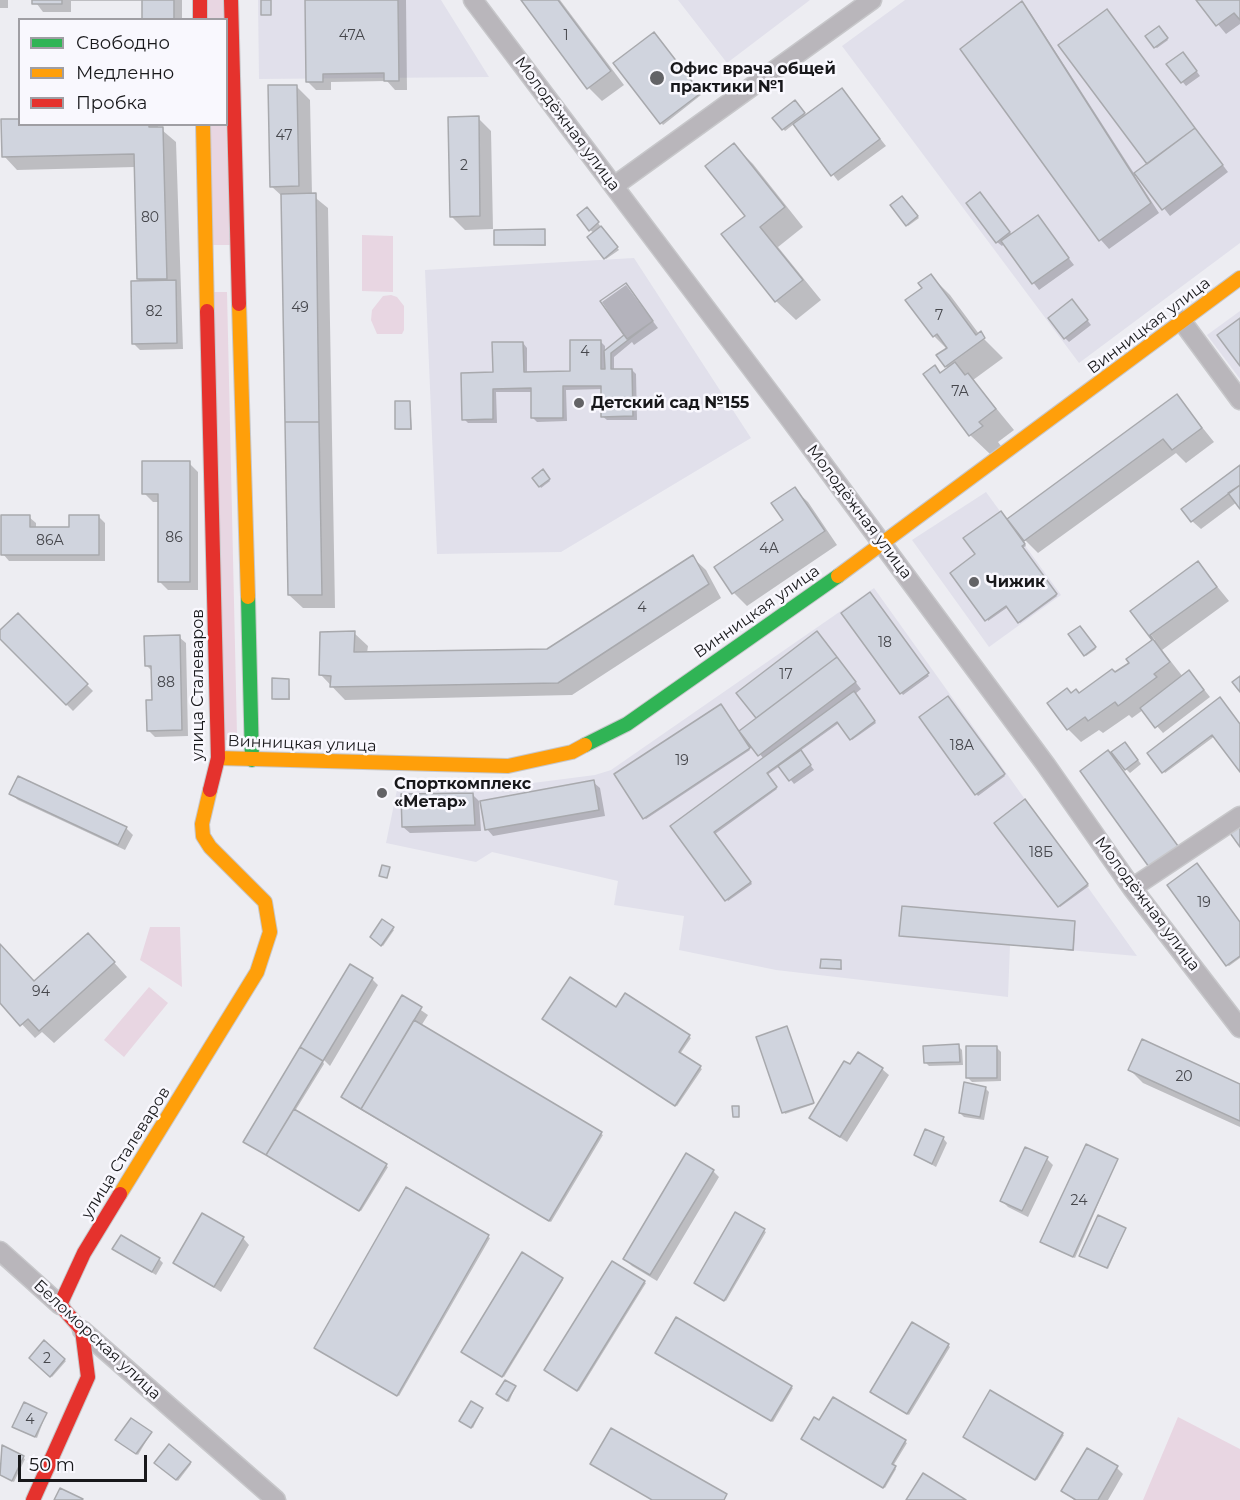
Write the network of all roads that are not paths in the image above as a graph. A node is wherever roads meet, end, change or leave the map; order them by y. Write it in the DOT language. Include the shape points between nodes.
graph roads {
  1 [pos="200,0"];
  2 [pos="231,0"];
  3 [pos="473,0"];
  4 [pos="872,0"];
  5 [pos="200,18"];
  6 [pos="228,100"];
  7 [pos="203,126"];
  8 [pos="227,126"];
  9 [pos="614,186"];
  10 [pos="223,266"];
  11 [pos="1240,278"];
  12 [pos="1181,320"];
  13 [pos="1240,400"];
  14 [pos="883,545"];
  15 [pos="218,758"];
  16 [pos="252,760"];
  17 [pos="1240,816"];
  18 [pos="1132,888"];
  19 [pos="1240,1028"];
  20 [pos="0,1251"];
  21 [pos="60,1305"];
  22 [pos="82,1330"];
  23 [pos="33,1500"];
  24 [pos="276,1500"];
  1 -- 5 [label="street"];
  2 -- 6 [label="street, улица Сталеваров"];
  3 -- 9 [label="street, Молодёжная улица"];
  4 -- 9 [label="street"];
  7 -- 10 [label="street, улица Сталеваров"];
  8 -- 10 [label="street, улица Сталеваров"];
  9 -- 14 [label="street, Молодёжная улица"];
  10 -- 15 [label="street, улица Сталеваров"];
  10 -- 16 [label="street, улица Сталеваров"];
  11 -- 12 [label="street, Винницкая улица"];
  12 -- 13 [label="street"];
  12 -- 14 [label="street, Винницкая улица"];
  14 -- 16 [label="street, Винницкая улица" via="627,724 572,752 508,766"];
  14 -- 18 [label="street, Молодёжная улица"];
  15 -- 16 [label="street, Винницкая улица"];
  15 -- 21 [label="street, улица Сталеваров" via="202,824 203,836 265,902 270,932 257,972 84,1253"];
  17 -- 18 [label="street"];
  18 -- 19 [label="street, Молодёжная улица"];
  20 -- 21 [label="street, Беломорская улица"];
  21 -- 22 [label="street, Беломорская улица"];
  22 -- 23 [label="street" via="88,1377"];
  22 -- 24 [label="street, Беломорская улица"];
}
